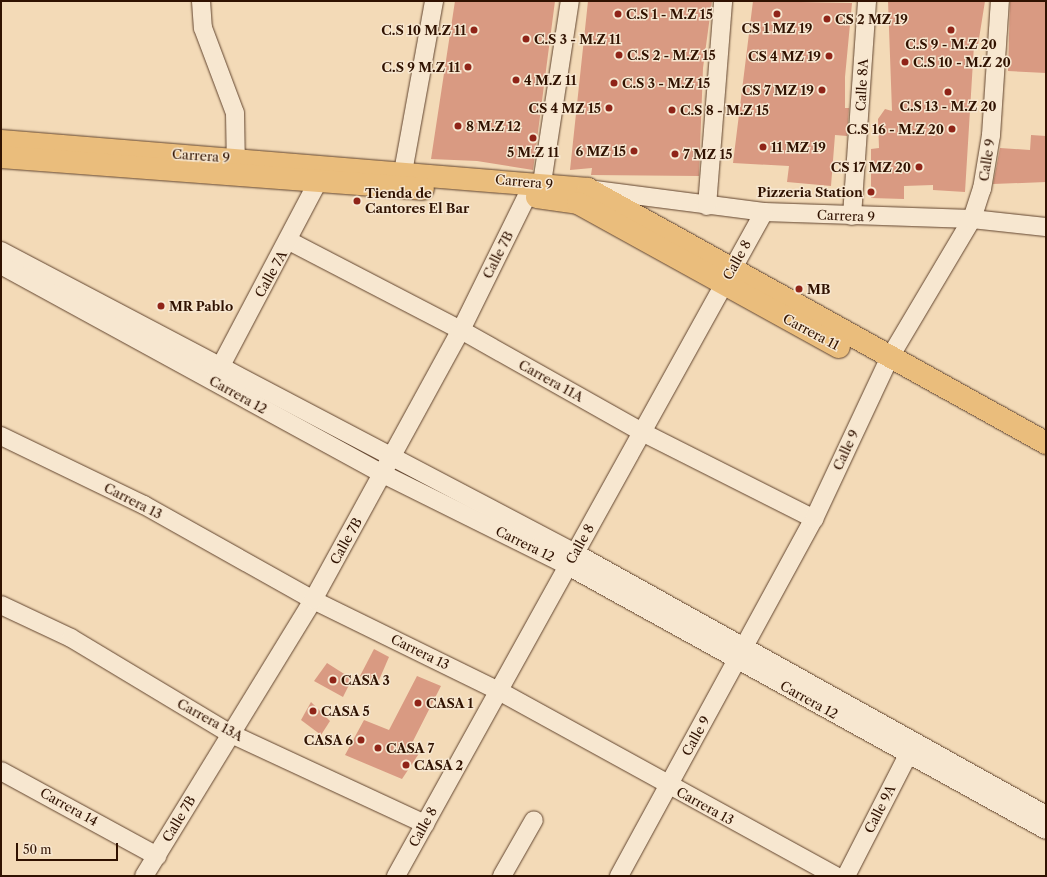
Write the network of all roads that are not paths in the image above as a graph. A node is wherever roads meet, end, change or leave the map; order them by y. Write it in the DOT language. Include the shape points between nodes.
graph roads {
  1 [pos="201,1"];
  2 [pos="434,1"];
  3 [pos="570,1"];
  4 [pos="723,1"];
  5 [pos="867,1"];
  6 [pos="1000,1"];
  7 [pos="1,141"];
  8 [pos="1,157"];
  9 [pos="237,167"];
  10 [pos="403,172"];
  11 [pos="322,173"];
  12 [pos="535,190"];
  13 [pos="583,196"];
  14 [pos="707,206"];
  15 [pos="764,212"];
  16 [pos="852,216"];
  17 [pos="972,219"];
  18 [pos="1046,226"];
  19 [pos="289,241"];
  20 [pos="1,251"];
  21 [pos="1,265"];
  22 [pos="727,278"];
  23 [pos="461,330"];
  24 [pos="887,363"];
  25 [pos="221,365"];
  26 [pos="213,381"];
  27 [pos="642,432"];
  28 [pos="1,436"];
  29 [pos="1046,443"];
  30 [pos="392,456"];
  31 [pos="1046,458"];
  32 [pos="383,474"];
  33 [pos="814,519"];
  34 [pos="572,559"];
  35 [pos="313,600"];
  36 [pos="1,605"];
  37 [pos="741,654"];
  38 [pos="499,690"];
  39 [pos="231,734"];
  40 [pos="911,749"];
  41 [pos="1,770"];
  42 [pos="669,786"];
  43 [pos="1046,815"];
  44 [pos="534,820"];
  45 [pos="425,824"];
  46 [pos="1046,830"];
  47 [pos="157,856"];
  48 [pos="144,876"];
  49 [pos="396,876"];
  50 [pos="502,876"];
  51 [pos="619,876"];
  52 [pos="835,876"];
  53 [pos="846,876"];
  1 -- 9 [label="street" via="203,28 235,113"];
  2 -- 10 [label="street"];
  3 -- 12 [label="street, Calle 7B"];
  4 -- 14 [label="street"];
  5 -- 16 [label="street, Calle 8A"];
  6 -- 17 [label="street, Calle 9" via="991,135 982,189"];
  7 -- 9 [label="main road, Carrera 9"];
  8 -- 9 [label="main road, Carrera 9"];
  9 -- 11 [label="main road, Carrera 9"];
  10 -- 11 [label="main road, Carrera 9"];
  10 -- 12 [label="main road, Carrera 9"];
  11 -- 12 [label="main road, Carrera 9"];
  11 -- 19 [label="street, Calle 7A"];
  12 -- 13 [label="main road, Carrera 9"];
  12 -- 23 [label="street, Calle 7B"];
  13 -- 14 [label="street, Carrera 9"];
  13 -- 22 [label="main road, Carrera 11"];
  14 -- 15 [label="street, Carrera 9"];
  15 -- 16 [label="street, Carrera 9"];
  15 -- 22 [label="street, Calle 8"];
  16 -- 17 [label="street, Carrera 9"];
  17 -- 18 [label="street, Carrera 9"];
  17 -- 24 [label="street, Calle 9"];
  19 -- 23 [label="street, Carrera 11A"];
  19 -- 25 [label="street, Calle 7A"];
  20 -- 25 [label="street, Carrera 12"];
  21 -- 26 [label="street, Carrera 12"];
  22 -- 24 [label="main road, Carrera 11"];
  22 -- 27 [label="street, Calle 8"];
  23 -- 27 [label="street, Carrera 11A"];
  23 -- 30 [label="street, Calle 7B"];
  24 -- 29 [label="main road, Carrera 11"];
  24 -- 31 [label="main road, Carrera 11"];
  24 -- 33 [label="street, Calle 9"];
  25 -- 26 [label="street, Calle 7A"];
  25 -- 30 [label="street, Carrera 12"];
  26 -- 32 [label="street, Carrera 12"];
  27 -- 33 [label="street, Carrera 11A"];
  27 -- 34 [label="street, Calle 8"];
  28 -- 35 [label="street, Carrera 13" via="144,505"];
  30 -- 32 [label="street, Calle 7B"];
  30 -- 34 [label="street, Carrera 12"];
  32 -- 34 [label="street, Carrera 12"];
  32 -- 35 [label="street, Calle 7B"];
  33 -- 37 [label="street, Calle 9"];
  34 -- 37 [label="street, Carrera 12"];
  34 -- 38 [label="street, Calle 8"];
  35 -- 38 [label="street, Carrera 13"];
  35 -- 39 [label="street, Calle 7B"];
  36 -- 39 [label="street, Carrera 13A" via="71,638"];
  37 -- 40 [label="street, Carrera 12"];
  37 -- 42 [label="street, Calle 9"];
  38 -- 42 [label="street, Carrera 13"];
  38 -- 45 [label="street, Calle 8"];
  39 -- 45 [label="street, Carrera 13A"];
  39 -- 47 [label="street, Calle 7B"];
  40 -- 43 [label="street, Carrera 12"];
  40 -- 46 [label="street, Carrera 12"];
  40 -- 53 [label="street, Calle 9A"];
  41 -- 47 [label="street, Carrera 14"];
  42 -- 51 [label="street, Calle 9"];
  42 -- 52 [label="street, Carrera 13"];
  44 -- 50 [label="street"];
  45 -- 49 [label="street, Calle 8"];
  47 -- 48 [label="street, Calle 7B"];
}
